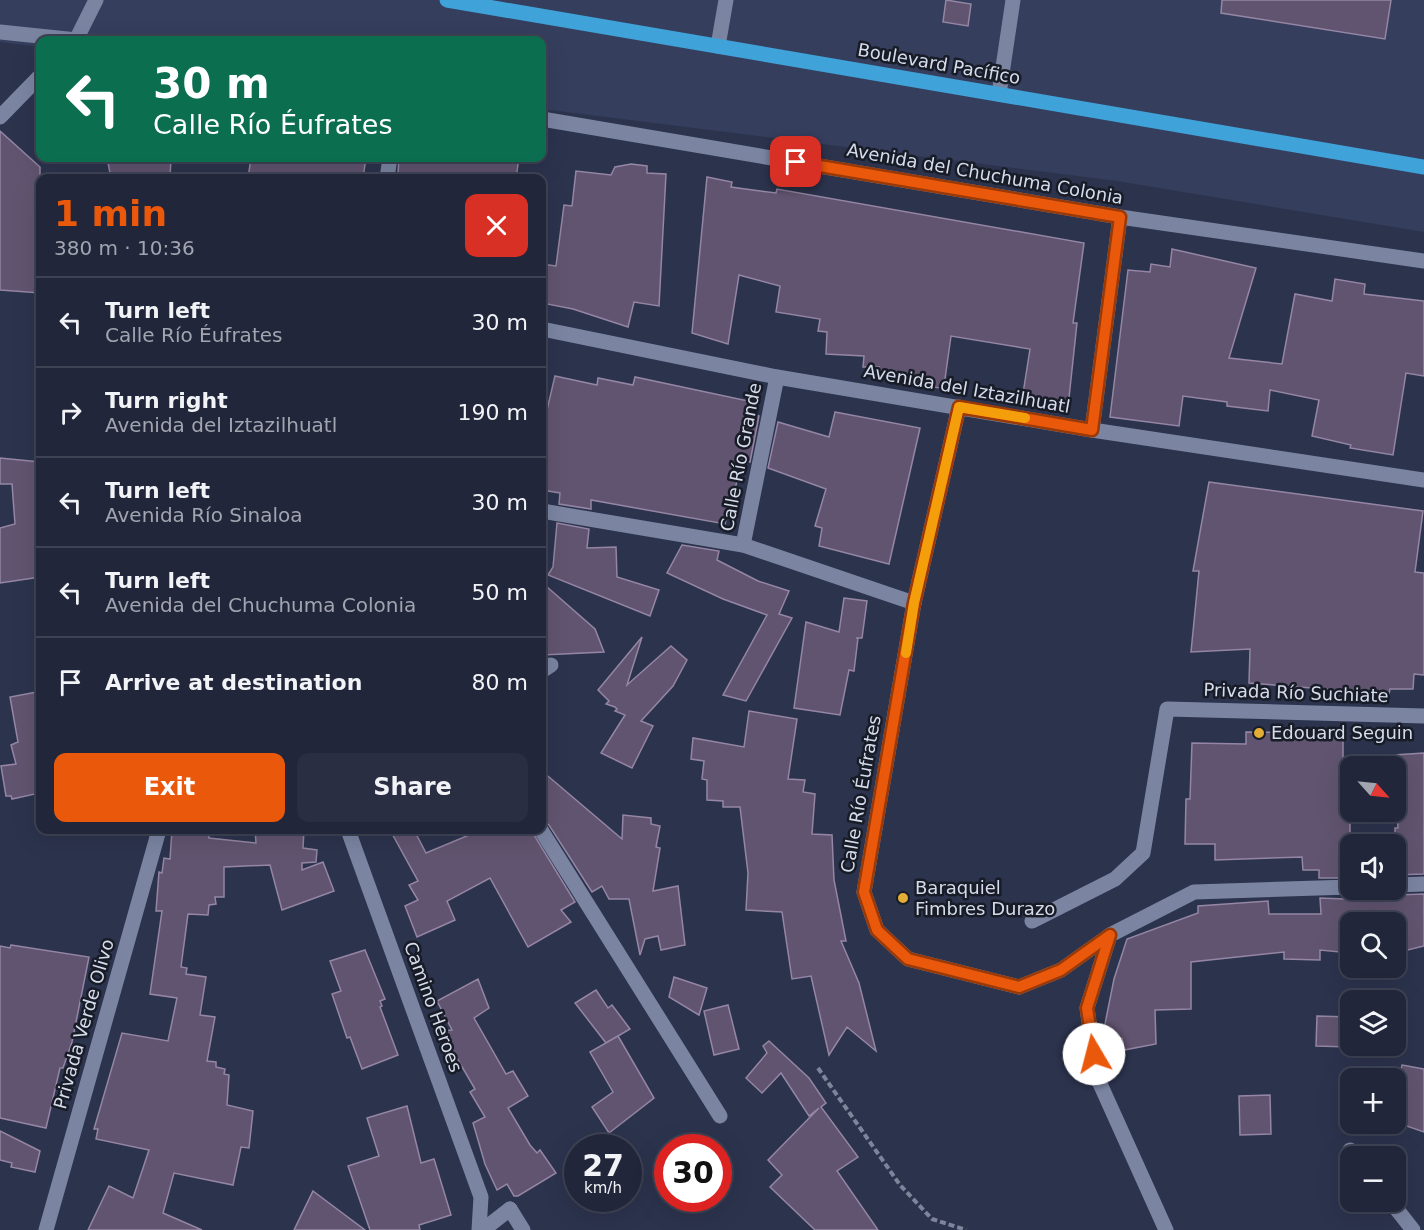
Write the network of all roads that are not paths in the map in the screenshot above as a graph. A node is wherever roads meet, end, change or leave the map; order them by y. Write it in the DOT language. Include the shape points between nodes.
graph roads {
  1 [pos="96,0"];
  2 [pos="447,0"];
  3 [pos="726,0"];
  4 [pos="1013,0"];
  5 [pos="0,32"];
  6 [pos="38,36"];
  7 [pos="79,36"];
  8 [pos="718,46"];
  9 [pos="36,80"];
  10 [pos="999,94"];
  11 [pos="0,117"];
  12 [pos="546,120"];
  13 [pos="1424,167"];
  14 [pos="1120,217"];
  15 [pos="1424,261"];
  16 [pos="546,330"];
  17 [pos="777,377"];
  18 [pos="959,407"];
  19 [pos="1092,430"];
  20 [pos="1424,480"];
  21 [pos="546,512"];
  22 [pos="743,545"];
  23 [pos="914,603"];
  24 [pos="1424,716"];
  25 [pos="158,834"];
  26 [pos="349,834"];
  27 [pos="544,834"];
  28 [pos="1424,884"];
  29 [pos="1406,885"];
  30 [pos="1340,887"];
  31 [pos="1032,921"];
  32 [pos="1110,935"];
  33 [pos="720,1116"];
  34 [pos="481,1197"];
  35 [pos="510,1209"];
  36 [pos="1398,1212"];
  37 [pos="46,1230"];
  38 [pos="481,1230"];
  39 [pos="522,1230"];
  40 [pos="1166,1230"];
  41 [pos="1413,1230"];
  1 -- 7 [label="street"];
  2 -- 8 [label="main road, Boulevard Pacífico"];
  3 -- 8 [label="street"];
  4 -- 10 [label="street"];
  5 -- 6 [label="street"];
  8 -- 10 [label="main road, Boulevard Pacífico"];
  9 -- 11 [label="street"];
  10 -- 13 [label="main road, Boulevard Pacífico"];
  12 -- 14 [label="street, Avenida del Chuchuma Colonia"];
  14 -- 15 [label="street, Avenida del Chuchuma Colonia"];
  14 -- 19 [label="street"];
  16 -- 17 [label="street, Avenida del Iztazilhuatl"];
  17 -- 18 [label="street, Avenida del Iztazilhuatl"];
  17 -- 22 [label="street, Calle Río Grande"];
  18 -- 19 [label="street, Avenida del Iztazilhuatl"];
  18 -- 23 [label="street, Calle Río Éufrates"];
  19 -- 20 [label="street, Avenida del Iztazilhuatl"];
  21 -- 22 [label="street"];
  22 -- 23 [label="street, Calle Río Grande"];
  23 -- 32 [label="street, Calle Río Éufrates" via="864,892 877,930 908,959 1019,987 1061,970"];
  24 -- 31 [label="street, Privada Río Suchiate" via="1167,709 1143,853 1115,879"];
  25 -- 37 [label="street, Privada Verde Olivo"];
  26 -- 34 [label="street, Camino Heroes"];
  27 -- 33 [label="street"];
  28 -- 29 [label="street"];
  30 -- 32 [label="street, Calle Río Éufrates" via="1194,892"];
  32 -- 40 [label="street" via="1087,1008 1097,1077"];
  34 -- 35 [label="street"];
  34 -- 38 [label="street, Camino Heroes"];
  35 -- 38 [label="street"];
  35 -- 39 [label="street"];
  36 -- 41 [label="street"];
}
